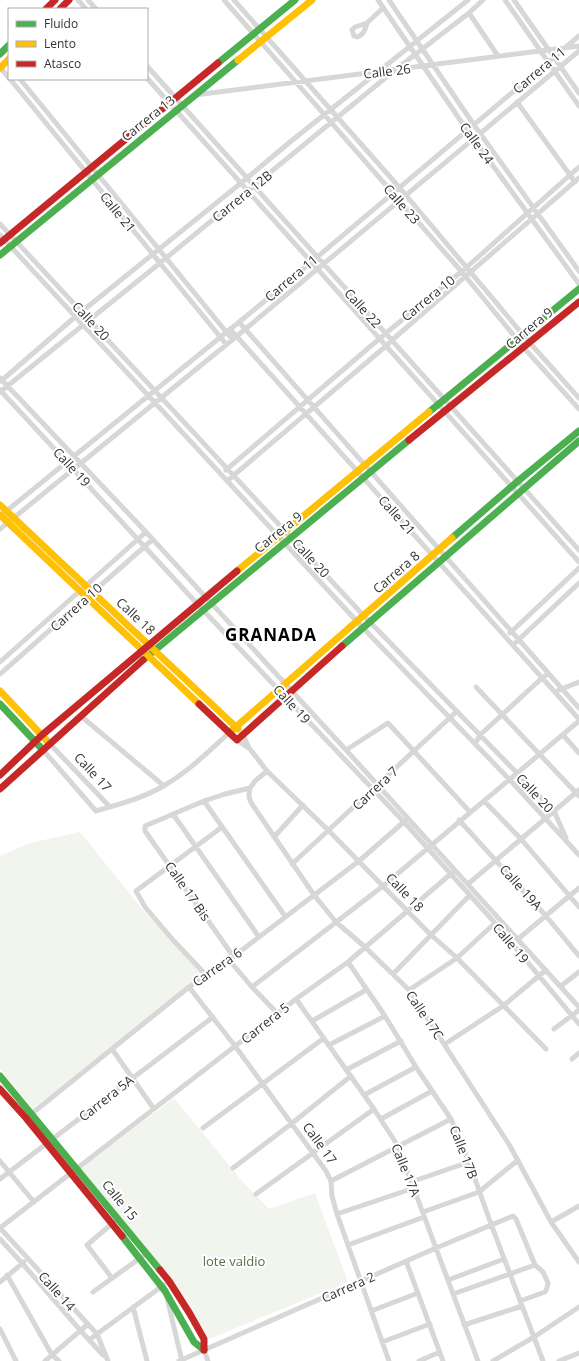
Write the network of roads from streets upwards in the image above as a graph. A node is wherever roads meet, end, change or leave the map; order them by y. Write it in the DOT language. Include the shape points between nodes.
graph roads {
  1 [pos="54,0"];
  2 [pos="69,0"];
  3 [pos="78,0"];
  4 [pos="88,0"];
  5 [pos="224,0"];
  6 [pos="234,0"];
  7 [pos="295,0"];
  8 [pos="312,0"];
  9 [pos="378,0"];
  10 [pos="388,0"];
  11 [pos="468,0"];
  12 [pos="483,0"];
  13 [pos="505,0"];
  14 [pos="514,0"];
  15 [pos="48,8"];
  16 [pos="61,8"];
  17 [pos="85,8"];
  18 [pos="95,8"];
  19 [pos="383,8"];
  20 [pos="469,13"];
  21 [pos="367,23"];
  22 [pos="260,29"];
  23 [pos="254,34"];
  24 [pos="579,36"];
  25 [pos="266,37"];
  26 [pos="416,41"];
  27 [pos="260,42"];
  28 [pos="8,46"];
  29 [pos="579,46"];
  30 [pos="409,47"];
  31 [pos="565,48"];
  32 [pos="422,49"];
  33 [pos="550,50"];
  34 [pos="579,50"];
  35 [pos="541,51"];
  36 [pos="0,54"];
  37 [pos="414,55"];
  38 [pos="498,56"];
  39 [pos="555,57"];
  40 [pos="549,62"];
  41 [pos="4,65"];
  42 [pos="432,65"];
  43 [pos="422,66"];
  44 [pos="561,66"];
  45 [pos="148,67"];
  46 [pos="395,70"];
  47 [pos="555,71"];
  48 [pos="379,72"];
  49 [pos="8,75"];
  50 [pos="148,79"];
  51 [pos="11,80"];
  52 [pos="21,80"];
  53 [pos="306,80"];
  54 [pos="296,82"];
  55 [pos="579,92"];
  56 [pos="194,96"];
  57 [pos="176,98"];
  58 [pos="517,102"];
  59 [pos="170,103"];
  60 [pos="182,106"];
  61 [pos="579,106"];
  62 [pos="331,109"];
  63 [pos="176,111"];
  64 [pos="324,115"];
  65 [pos="338,117"];
  66 [pos="331,123"];
  67 [pos="474,125"];
  68 [pos="467,130"];
  69 [pos="480,134"];
  70 [pos="474,139"];
  71 [pos="290,142"];
  72 [pos="297,151"];
  73 [pos="92,167"];
  74 [pos="579,167"];
  75 [pos="86,172"];
  76 [pos="98,174"];
  77 [pos="570,176"];
  78 [pos="247,177"];
  79 [pos="91,179"];
  80 [pos="577,180"];
  81 [pos="241,183"];
  82 [pos="254,186"];
  83 [pos="399,187"];
  84 [pos="248,191"];
  85 [pos="392,193"];
  86 [pos="405,196"];
  87 [pos="399,201"];
  88 [pos="533,207"];
  89 [pos="527,212"];
  90 [pos="538,214"];
  91 [pos="532,219"];
  92 [pos="0,224"];
  93 [pos="10,234"];
  94 [pos="1,239"];
  95 [pos="16,241"];
  96 [pos="10,246"];
  97 [pos="159,249"];
  98 [pos="0,255"];
  99 [pos="153,255"];
  100 [pos="317,256"];
  101 [pos="166,258"];
  102 [pos="311,261"];
  103 [pos="160,263"];
  104 [pos="324,264"];
  105 [pos="467,267"];
  106 [pos="317,269"];
  107 [pos="462,271"];
  108 [pos="579,271"];
  109 [pos="471,272"];
  110 [pos="466,277"];
  111 [pos="579,284"];
  112 [pos="579,289"];
  113 [pos="579,302"];
  114 [pos="82,312"];
  115 [pos="75,317"];
  116 [pos="89,319"];
  117 [pos="239,322"];
  118 [pos="83,325"];
  119 [pos="245,329"];
  120 [pos="228,330"];
  121 [pos="386,334"];
  122 [pos="520,336"];
  123 [pos="219,337"];
  124 [pos="235,337"];
  125 [pos="380,339"];
  126 [pos="392,340"];
  127 [pos="226,344"];
  128 [pos="527,345"];
  129 [pos="386,346"];
  130 [pos="205,349"];
  131 [pos="211,356"];
  132 [pos="1,380"];
  133 [pos="8,386"];
  134 [pos="155,389"];
  135 [pos="0,391"];
  136 [pos="147,395"];
  137 [pos="161,397"];
  138 [pos="579,398"];
  139 [pos="444,399"];
  140 [pos="308,400"];
  141 [pos="154,403"];
  142 [pos="438,404"];
  143 [pos="25,405"];
  144 [pos="300,407"];
  145 [pos="314,407"];
  146 [pos="451,407"];
  147 [pos="579,409"];
  148 [pos="20,411"];
  149 [pos="445,412"];
  150 [pos="306,414"];
  151 [pos="579,431"];
  152 [pos="579,441"];
  153 [pos="73,455"];
  154 [pos="66,461"];
  155 [pos="80,463"];
  156 [pos="365,465"];
  157 [pos="228,468"];
  158 [pos="74,469"];
  159 [pos="358,471"];
  160 [pos="370,471"];
  161 [pos="221,474"];
  162 [pos="233,474"];
  163 [pos="364,478"];
  164 [pos="227,481"];
  165 [pos="518,481"];
  166 [pos="512,486"];
  167 [pos="524,488"];
  168 [pos="518,494"];
  169 [pos="0,505"];
  170 [pos="2,515"];
  171 [pos="14,518"];
  172 [pos="8,522"];
  173 [pos="0,529"];
  174 [pos="286,531"];
  175 [pos="146,532"];
  176 [pos="279,536"];
  177 [pos="291,537"];
  178 [pos="139,539"];
  179 [pos="152,540"];
  180 [pos="285,542"];
  181 [pos="145,546"];
  182 [pos="579,550"];
  183 [pos="442,553"];
  184 [pos="436,558"];
  185 [pos="114,560"];
  186 [pos="579,562"];
  187 [pos="120,568"];
  188 [pos="579,568"];
  189 [pos="579,583"];
  190 [pos="86,586"];
  191 [pos="80,591"];
  192 [pos="93,592"];
  193 [pos="205,597"];
  194 [pos="87,598"];
  195 [pos="198,603"];
  196 [pos="211,603"];
  197 [pos="204,610"];
  198 [pos="367,618"];
  199 [pos="360,625"];
  200 [pos="512,632"];
  201 [pos="506,637"];
  202 [pos="519,640"];
  203 [pos="148,644"];
  204 [pos="513,645"];
  205 [pos="141,650"];
  206 [pos="155,651"];
  207 [pos="148,656"];
  208 [pos="0,662"];
  209 [pos="0,674"];
  210 [pos="548,674"];
  211 [pos="542,678"];
  212 [pos="579,682"];
  213 [pos="285,684"];
  214 [pos="476,687"];
  215 [pos="561,688"];
  216 [pos="279,690"];
  217 [pos="0,691"];
  218 [pos="291,691"];
  219 [pos="555,693"];
  220 [pos="285,696"];
  221 [pos="0,704"];
  222 [pos="579,708"];
  223 [pos="456,712"];
  224 [pos="502,714"];
  225 [pos="82,716"];
  226 [pos="449,718"];
  227 [pos="579,720"];
  228 [pos="236,727"];
  229 [pos="229,733"];
  230 [pos="243,734"];
  231 [pos="42,735"];
  232 [pos="480,735"];
  233 [pos="563,735"];
  234 [pos="237,740"];
  235 [pos="36,743"];
  236 [pos="50,744"];
  237 [pos="475,744"];
  238 [pos="345,748"];
  239 [pos="250,749"];
  240 [pos="43,750"];
  241 [pos="415,751"];
  242 [pos="539,753"];
  243 [pos="579,753"];
  244 [pos="354,759"];
  245 [pos="348,764"];
  246 [pos="268,772"];
  247 [pos="516,773"];
  248 [pos="0,775"];
  249 [pos="510,780"];
  250 [pos="378,785"];
  251 [pos="164,786"];
  252 [pos="250,788"];
  253 [pos="0,789"];
  254 [pos="373,790"];
  255 [pos="578,793"];
  256 [pos="204,801"];
  257 [pos="484,801"];
  258 [pos="303,805"];
  259 [pos="110,807"];
  260 [pos="554,811"];
  261 [pos="470,812"];
  262 [pos="173,814"];
  263 [pos="545,819"];
  264 [pos="406,820"];
  265 [pos="459,820"];
  266 [pos="222,827"];
  267 [pos="329,831"];
  268 [pos="274,837"];
  269 [pos="521,839"];
  270 [pos="568,843"];
  271 [pos="196,847"];
  272 [pos="430,847"];
  273 [pos="579,855"];
  274 [pos="496,860"];
  275 [pos="359,861"];
  276 [pos="292,864"];
  277 [pos="170,866"];
  278 [pos="456,870"];
  279 [pos="451,874"];
  280 [pos="468,884"];
  281 [pos="383,886"];
  282 [pos="579,888"];
  283 [pos="314,895"];
  284 [pos="469,896"];
  285 [pos="570,896"];
  286 [pos="579,907"];
  287 [pos="407,911"];
  288 [pos="285,916"];
  289 [pos="546,916"];
  290 [pos="336,922"];
  291 [pos="495,923"];
  292 [pos="430,934"];
  293 [pos="259,936"];
  294 [pos="518,939"];
  295 [pos="365,947"];
  296 [pos="579,956"];
  297 [pos="231,958"];
  298 [pos="457,958"];
  299 [pos="348,962"];
  300 [pos="546,970"];
  301 [pos="579,972"];
  302 [pos="393,974"];
  303 [pos="206,975"];
  304 [pos="539,977"];
  305 [pos="561,986"];
  306 [pos="189,987"];
  307 [pos="252,987"];
  308 [pos="366,990"];
  309 [pos="409,990"];
  310 [pos="296,999"];
  311 [pos="504,1006"];
  312 [pos="579,1007"];
  313 [pos="579,1010"];
  314 [pos="277,1013"];
  315 [pos="385,1016"];
  316 [pos="572,1016"];
  317 [pos="213,1017"];
  318 [pos="312,1021"];
  319 [pos="579,1024"];
  320 [pos="554,1029"];
  321 [pos="324,1038"];
  322 [pos="401,1041"];
  323 [pos="445,1044"];
  324 [pos="329,1045"];
  325 [pos="235,1046"];
  326 [pos="112,1049"];
  327 [pos="546,1049"];
  328 [pos="579,1053"];
  329 [pos="572,1059"];
  330 [pos="416,1067"];
  331 [pos="346,1070"];
  332 [pos="0,1076"];
  333 [pos="351,1076"];
  334 [pos="133,1078"];
  335 [pos="263,1084"];
  336 [pos="0,1089"];
  337 [pos="432,1091"];
  338 [pos="364,1095"];
  339 [pos="154,1109"];
  340 [pos="374,1109"];
  341 [pos="29,1115"];
  342 [pos="381,1119"];
  343 [pos="451,1119"];
  344 [pos="291,1124"];
  345 [pos="203,1128"];
  346 [pos="50,1141"];
  347 [pos="398,1146"];
  348 [pos="313,1153"];
  349 [pos="518,1160"];
  350 [pos="0,1161"];
  351 [pos="469,1162"];
  352 [pos="233,1168"];
  353 [pos="75,1170"];
  354 [pos="9,1172"];
  355 [pos="0,1179"];
  356 [pos="331,1181"];
  357 [pos="411,1182"];
  358 [pos="414,1188"];
  359 [pos="479,1192"];
  360 [pos="256,1194"];
  361 [pos="34,1202"];
  362 [pos="579,1206"];
  363 [pos="337,1214"];
  364 [pos="423,1214"];
  365 [pos="119,1218"];
  366 [pos="551,1222"];
  367 [pos="113,1224"];
  368 [pos="491,1224"];
  369 [pos="0,1228"];
  370 [pos="0,1239"];
  371 [pos="348,1245"];
  372 [pos="436,1248"];
  373 [pos="147,1253"];
  374 [pos="140,1258"];
  375 [pos="28,1259"];
  376 [pos="504,1260"];
  377 [pos="406,1261"];
  378 [pos="579,1262"];
  379 [pos="22,1264"];
  380 [pos="535,1265"];
  381 [pos="510,1274"];
  382 [pos="7,1275"];
  383 [pos="112,1278"];
  384 [pos="448,1280"];
  385 [pos="168,1281"];
  386 [pos="0,1282"];
  387 [pos="361,1282"];
  388 [pos="163,1289"];
  389 [pos="93,1292"];
  390 [pos="418,1293"];
  391 [pos="453,1294"];
  392 [pos="521,1303"];
  393 [pos="579,1306"];
  394 [pos="133,1307"];
  395 [pos="371,1311"];
  396 [pos="430,1324"];
  397 [pos="87,1325"];
  398 [pos="464,1325"];
  399 [pos="0,1329"];
  400 [pos="80,1330"];
  401 [pos="97,1334"];
  402 [pos="534,1337"];
  403 [pos="89,1340"];
  404 [pos="382,1342"];
  405 [pos="204,1350"];
  406 [pos="440,1352"];
  407 [pos="579,1353"];
  408 [pos="52,1355"];
  409 [pos="107,1360"];
  410 [pos="16,1361"];
  411 [pos="44,1361"];
  412 [pos="59,1361"];
  413 [pos="147,1361"];
  414 [pos="181,1361"];
  415 [pos="208,1361"];
  416 [pos="389,1361"];
  417 [pos="419,1361"];
  418 [pos="443,1361"];
  419 [pos="478,1361"];
  420 [pos="493,1361"];
  421 [pos="543,1361"];
  422 [pos="559,1361"];
  1 -- 15 [label="street"];
  2 -- 16 [label="street"];
  3 -- 17 [label="street"];
  4 -- 18 [label="street"];
  5 -- 23 [label="street, Calle 23"];
  6 -- 22 [label="street, Calle 23"];
  7 -- 22 [label="street, Carrera 13"];
  8 -- 25 [label="street, Carrera 13"];
  9 -- 19 [label="street, Calle 24"];
  10 -- 26 [label="street, Calle 24"];
  11 -- 26 [label="street, Carrera 12B"];
  12 -- 20 [label="street, Carrera 12B"];
  13 -- 35 [label="street"];
  14 -- 33 [label="street"];
  19 -- 21 [label="street"];
  19 -- 30 [label="street, Calle 24"];
  20 -- 32 [label="street, Carrera 12B"];
  20 -- 38 [label="street"];
  22 -- 23 [label="street, Carrera 13"];
  22 -- 25 [label="street, Calle 23"];
  23 -- 27 [label="street, Calle 23"];
  23 -- 57 [label="street, Carrera 13"];
  24 -- 31 [label="street, Carrera 11"];
  25 -- 27 [label="street, Carrera 13"];
  25 -- 53 [label="street, Calle 23"];
  26 -- 30 [label="street, Carrera 12B"];
  26 -- 32 [label="street, Calle 24"];
  27 -- 54 [label="street, Calle 23"];
  27 -- 56 [label="street, Carrera 13"];
  28 -- 36 [label="street"];
  29 -- 31 [label="street, Calle 26"];
  30 -- 37 [label="street, Calle 24"];
  30 -- 48 [label="street, Carrera 12B"];
  31 -- 33 [label="street, Calle 26"];
  31 -- 39 [label="street, Carrera 11"];
  32 -- 37 [label="street, Carrera 12B"];
  32 -- 42 [label="street, Calle 24"];
  33 -- 35 [label="street, Calle 26"];
  33 -- 39 [label="street"];
  34 -- 44 [label="street, Carrera 11"];
  35 -- 38 [label="street, Calle 26"];
  35 -- 40 [label="street"];
  36 -- 41 [label="street, Calle 21"];
  37 -- 43 [label="street, Calle 24"];
  37 -- 46 [label="street, Carrera 12B"];
  38 -- 42 [label="street, Calle 26"];
  39 -- 40 [label="street, Carrera 11"];
  39 -- 44 [label="street"];
  40 -- 47 [label="street"];
  40 -- 67 [label="street, Carrera 11"];
  41 -- 49 [label="street, Calle 21"];
  42 -- 43 [label="street, Calle 26"];
  42 -- 67 [label="street, Calle 24"];
  43 -- 46 [label="street, Calle 26"];
  43 -- 68 [label="street, Calle 24"];
  44 -- 47 [label="street, Carrera 11"];
  44 -- 55 [label="street"];
  45 -- 57 [label="street, Calle 22"];
  46 -- 48 [label="street, Calle 26"];
  46 -- 65 [label="street, Carrera 12B"];
  47 -- 58 [label="street, Carrera 11"];
  47 -- 61 [label="street"];
  48 -- 53 [label="street, Calle 26"];
  48 -- 62 [label="street, Carrera 12B"];
  50 -- 59 [label="street, Calle 22"];
  51 -- 75 [label="street, Calle 21"];
  52 -- 73 [label="street, Calle 21"];
  53 -- 54 [label="street, Calle 26"];
  53 -- 62 [label="street, Calle 23"];
  54 -- 56 [label="street, Calle 26"];
  54 -- 64 [label="street, Calle 23"];
  56 -- 60 [label="street, Carrera 13"];
  57 -- 59 [label="street, Carrera 13"];
  57 -- 60 [label="street, Calle 22"];
  58 -- 69 [label="street, Carrera 11"];
  58 -- 77 [label="street"];
  59 -- 63 [label="street, Calle 22"];
  59 -- 73 [label="street, Carrera 13"];
  60 -- 63 [label="street, Carrera 13"];
  60 -- 78 [label="street, Calle 22"];
  62 -- 64 [label="street, Carrera 12B"];
  62 -- 65 [label="street, Calle 23"];
  63 -- 76 [label="street, Carrera 13"];
  63 -- 81 [label="street, Calle 22"];
  64 -- 66 [label="street, Calle 23"];
  64 -- 71 [label="street, Carrera 12B"];
  65 -- 66 [label="street, Carrera 12B"];
  65 -- 83 [label="street, Calle 23"];
  66 -- 72 [label="street, Carrera 12B"];
  66 -- 85 [label="street, Calle 23"];
  67 -- 68 [label="street, Carrera 11"];
  67 -- 69 [label="street, Calle 24"];
  68 -- 70 [label="street, Calle 24"];
  68 -- 83 [label="street, Carrera 11"];
  69 -- 70 [label="street, Carrera 11"];
  69 -- 88 [label="street, Calle 24"];
  70 -- 86 [label="street, Carrera 11"];
  70 -- 89 [label="street, Calle 24"];
  71 -- 72 [label="street"];
  71 -- 78 [label="street, Carrera 12B"];
  72 -- 82 [label="street, Carrera 12B"];
  73 -- 75 [label="street, Carrera 13"];
  73 -- 76 [label="street, Calle 21"];
  74 -- 77 [label="street, Carrera 10"];
  75 -- 79 [label="street, Calle 21"];
  75 -- 93 [label="street, Carrera 13"];
  76 -- 79 [label="street, Carrera 13"];
  76 -- 97 [label="street, Calle 21"];
  77 -- 80 [label="street"];
  77 -- 88 [label="street, Carrera 10"];
  78 -- 81 [label="street, Carrera 12B"];
  78 -- 82 [label="street, Calle 22"];
  79 -- 95 [label="street, Carrera 13"];
  79 -- 99 [label="street, Calle 21"];
  80 -- 90 [label="street, Carrera 10"];
  81 -- 84 [label="street, Calle 22"];
  81 -- 97 [label="street, Carrera 12B"];
  82 -- 84 [label="street, Carrera 12B"];
  82 -- 100 [label="street, Calle 22"];
  83 -- 85 [label="street, Carrera 11"];
  83 -- 86 [label="street, Calle 23"];
  84 -- 101 [label="street, Carrera 12B"];
  84 -- 102 [label="street, Calle 22"];
  85 -- 87 [label="street, Calle 23"];
  85 -- 100 [label="street, Carrera 11"];
  86 -- 87 [label="street, Carrera 11"];
  86 -- 105 [label="street, Calle 23"];
  87 -- 104 [label="street, Carrera 11"];
  87 -- 107 [label="street, Calle 23"];
  88 -- 89 [label="street, Carrera 10"];
  88 -- 90 [label="street, Calle 24"];
  89 -- 91 [label="street, Calle 24"];
  89 -- 105 [label="street, Carrera 10"];
  90 -- 91 [label="street, Carrera 10"];
  90 -- 108 [label="street, Calle 24"];
  91 -- 109 [label="street, Carrera 10"];
  91 -- 111 [label="street, Calle 24"];
  92 -- 93 [label="street, Calle 20"];
  93 -- 94 [label="street, Carrera 13"];
  93 -- 95 [label="street, Calle 20"];
  94 -- 96 [label="street, Calle 20"];
  95 -- 96 [label="street, Carrera 13"];
  95 -- 114 [label="street, Calle 20"];
  96 -- 98 [label="street, Carrera 13"];
  96 -- 115 [label="street, Calle 20"];
  97 -- 99 [label="street, Carrera 12B"];
  97 -- 101 [label="street, Calle 21"];
  99 -- 103 [label="street, Calle 21"];
  99 -- 114 [label="street, Carrera 12B"];
  100 -- 102 [label="street, Carrera 11"];
  100 -- 104 [label="street, Calle 22"];
  101 -- 103 [label="street, Carrera 12B"];
  101 -- 120 [label="street, Calle 21"];
  102 -- 106 [label="street, Calle 22"];
  102 -- 117 [label="street, Carrera 11"];
  103 -- 116 [label="street, Carrera 12B"];
  103 -- 123 [label="street, Calle 21"];
  104 -- 106 [label="street, Carrera 11"];
  104 -- 121 [label="street, Calle 22"];
  105 -- 107 [label="street, Carrera 10"];
  105 -- 109 [label="street, Calle 23"];
  106 -- 119 [label="street, Carrera 11"];
  106 -- 125 [label="street, Calle 22"];
  107 -- 110 [label="street, Calle 23"];
  107 -- 121 [label="street, Carrera 10"];
  109 -- 110 [label="street, Carrera 10"];
  109 -- 122 [label="street, Calle 23"];
  110 -- 122 [label="street, Calle 23"];
  110 -- 126 [label="street, Carrera 10"];
  112 -- 122 [label="street, Carrera 9"];
  113 -- 128 [label="street, Carrera 9"];
  114 -- 115 [label="street, Carrera 12B"];
  114 -- 116 [label="street, Calle 20"];
  115 -- 118 [label="street, Calle 20"];
  115 -- 132 [label="street, Carrera 12B"];
  116 -- 118 [label="street, Carrera 12B"];
  116 -- 134 [label="street, Calle 20"];
  117 -- 119 [label="street, Calle 21"];
  117 -- 120 [label="street, Carrera 11"];
  118 -- 133 [label="street, Carrera 12B"];
  118 -- 136 [label="street, Calle 20"];
  119 -- 124 [label="street, Carrera 11"];
  119 -- 140 [label="street, Calle 21"];
  120 -- 123 [label="street, Carrera 11"];
  120 -- 124 [label="street, Calle 21"];
  121 -- 125 [label="street, Carrera 10"];
  121 -- 126 [label="street, Calle 22"];
  122 -- 128 [label="street, Calle 23"];
  122 -- 139 [label="street, Carrera 9"];
  123 -- 127 [label="street, Calle 21"];
  123 -- 130 [label="street, Carrera 11"];
  124 -- 127 [label="street, Carrera 11"];
  124 -- 144 [label="street, Calle 21"];
  125 -- 129 [label="street, Calle 22"];
  125 -- 140 [label="street, Carrera 10"];
  126 -- 129 [label="street, Carrera 10"];
  126 -- 139 [label="street, Calle 22"];
  127 -- 131 [label="street, Carrera 11"];
  128 -- 138 [label="street, Calle 23"];
  128 -- 146 [label="street, Carrera 9"];
  128 -- 147 [label="street, Calle 23"];
  129 -- 142 [label="street, Calle 22"];
  129 -- 145 [label="street, Carrera 10"];
  130 -- 131 [label="street"];
  130 -- 134 [label="street, Carrera 11"];
  131 -- 137 [label="street, Carrera 11"];
  132 -- 133 [label="street, Calle 19"];
  133 -- 135 [label="street, Carrera 12B"];
  133 -- 143 [label="street, Calle 19"];
  134 -- 136 [label="street, Carrera 11"];
  134 -- 137 [label="street, Calle 20"];
  135 -- 148 [label="street, Calle 19"];
  136 -- 141 [label="street, Calle 20"];
  136 -- 153 [label="street, Carrera 11"];
  137 -- 141 [label="street, Carrera 11"];
  137 -- 157 [label="street, Calle 20"];
  139 -- 142 [label="street, Carrera 9"];
  139 -- 146 [label="street, Calle 22"];
  140 -- 144 [label="street, Carrera 10"];
  140 -- 145 [label="street, Calle 21"];
  141 -- 155 [label="street, Carrera 11"];
  141 -- 161 [label="street, Calle 20"];
  142 -- 149 [label="street, Calle 22"];
  142 -- 156 [label="street, Carrera 9"];
  143 -- 148 [label="street"];
  143 -- 153 [label="street, Calle 19"];
  144 -- 150 [label="street, Calle 21"];
  144 -- 157 [label="street, Carrera 10"];
  145 -- 150 [label="street, Carrera 10"];
  145 -- 156 [label="street, Calle 21"];
  146 -- 149 [label="street, Carrera 9"];
  146 -- 165 [label="street, Calle 22"];
  148 -- 154 [label="street, Calle 19"];
  149 -- 160 [label="street, Carrera 9"];
  149 -- 166 [label="street, Calle 22"];
  150 -- 159 [label="street, Calle 21"];
  150 -- 162 [label="street, Carrera 10"];
  151 -- 165 [label="street, Carrera 8"];
  152 -- 167 [label="street, Carrera 8"];
  153 -- 154 [label="street, Carrera 11"];
  153 -- 155 [label="street, Calle 19"];
  154 -- 158 [label="street, Calle 19"];
  154 -- 170 [label="street, Carrera 11"];
  155 -- 158 [label="street, Carrera 11"];
  155 -- 175 [label="street, Calle 19"];
  156 -- 159 [label="street, Carrera 9"];
  156 -- 160 [label="street, Calle 21"];
  157 -- 161 [label="street, Carrera 10"];
  157 -- 162 [label="street, Calle 20"];
  158 -- 171 [label="street, Carrera 11"];
  158 -- 178 [label="street, Calle 19"];
  159 -- 163 [label="street, Calle 21"];
  159 -- 174 [label="street, Carrera 9"];
  160 -- 163 [label="street, Carrera 9"];
  160 -- 183 [label="street, Calle 21"];
  161 -- 164 [label="street, Calle 20"];
  162 -- 164 [label="street, Carrera 10"];
  162 -- 174 [label="street, Calle 20"];
  163 -- 177 [label="street, Carrera 9"];
  163 -- 184 [label="street, Calle 21"];
  164 -- 176 [label="street, Calle 20"];
  165 -- 166 [label="street, Carrera 8"];
  165 -- 167 [label="street, Calle 22"];
  166 -- 168 [label="street, Calle 22"];
  166 -- 183 [label="street, Carrera 8"];
  167 -- 168 [label="street, Carrera 8"];
  167 -- 182 [label="street, Calle 22"];
  168 -- 183 [label="street, Carrera 8"];
  168 -- 186 [label="street, Calle 22"];
  169 -- 170 [label="street, Calle 18"];
  170 -- 171 [label="street, Calle 18"];
  170 -- 172 [label="street, Calle 18"];
  171 -- 172 [label="street, Carrera 11"];
  171 -- 190 [label="street, Calle 18"];
  172 -- 173 [label="street, Carrera 11"];
  172 -- 191 [label="street, Calle 18"];
  174 -- 176 [label="street, Carrera 9"];
  174 -- 177 [label="street, Calle 20"];
  175 -- 178 [label="street, Carrera 10"];
  175 -- 179 [label="street, Calle 19"];
  176 -- 180 [label="street, Calle 20"];
  176 -- 193 [label="street, Carrera 9"];
  177 -- 180 [label="street, Carrera 9"];
  177 -- 198 [label="street, Calle 20"];
  178 -- 181 [label="street, Calle 19"];
  178 -- 185 [label="street, Carrera 10"];
  179 -- 181 [label="street, Carrera 10"];
  179 -- 193 [label="street, Calle 19"];
  180 -- 196 [label="street, Carrera 9"];
  180 -- 199 [label="street, Calle 20"];
  181 -- 187 [label="street, Carrera 10"];
  181 -- 195 [label="street, Calle 19"];
  183 -- 184 [label="street, Carrera 8"];
  183 -- 200 [label="street, Calle 21"];
  184 -- 198 [label="street, Carrera 8"];
  184 -- 201 [label="street, Calle 21"];
  185 -- 187 [label="street"];
  185 -- 190 [label="street, Carrera 10"];
  187 -- 192 [label="street, Carrera 10"];
  188 -- 200 [label="street"];
  189 -- 202 [label="street"];
  190 -- 191 [label="street, Carrera 10"];
  190 -- 192 [label="street, Calle 18"];
  191 -- 194 [label="street, Calle 18"];
  191 -- 208 [label="street, Carrera 10"];
  192 -- 194 [label="street, Carrera 10"];
  192 -- 203 [label="street, Calle 18"];
  193 -- 195 [label="street, Carrera 9"];
  193 -- 196 [label="street, Calle 19"];
  194 -- 205 [label="street, Calle 18"];
  194 -- 209 [label="street, Carrera 10"];
  195 -- 197 [label="street, Calle 19"];
  195 -- 203 [label="street, Carrera 9"];
  196 -- 197 [label="street, Carrera 9"];
  196 -- 213 [label="street, Calle 19"];
  197 -- 206 [label="street, Carrera 9"];
  197 -- 216 [label="street, Calle 19"];
  198 -- 199 [label="street, Carrera 8"];
  198 -- 223 [label="street, Calle 20"];
  199 -- 213 [label="street, Carrera 8"];
  199 -- 218 [label="street, Carrera 8"];
  199 -- 226 [label="street, Calle 20"];
  200 -- 201 [label="street"];
  200 -- 202 [label="street, Calle 21"];
  201 -- 204 [label="street, Calle 21"];
  202 -- 204 [label="street"];
  202 -- 210 [label="street, Calle 21"];
  203 -- 205 [label="street, Carrera 9"];
  203 -- 206 [label="street, Calle 18"];
  204 -- 211 [label="street, Calle 21"];
  205 -- 207 [label="street, Calle 18"];
  205 -- 231 [label="street, Carrera 9"];
  206 -- 207 [label="street, Carrera 9"];
  206 -- 228 [label="street, Calle 18"];
  207 -- 225 [label="street, Carrera 9"];
  207 -- 229 [label="street, Calle 18"];
  210 -- 211 [label="street"];
  210 -- 215 [label="street, Calle 21"];
  211 -- 219 [label="street, Calle 21"];
  211 -- 224 [label="street"];
  212 -- 215 [label="street"];
  213 -- 216 [label="street, Carrera 8"];
  213 -- 218 [label="street, Calle 19"];
  214 -- 224 [label="street"];
  215 -- 219 [label="street"];
  215 -- 222 [label="street, Calle 21"];
  216 -- 220 [label="street, Calle 19"];
  216 -- 228 [label="street, Carrera 8"];
  217 -- 231 [label="street, Calle 17"];
  218 -- 220 [label="street, Carrera 8"];
  218 -- 238 [label="street, Calle 19"];
  219 -- 227 [label="street, Calle 21"];
  220 -- 230 [label="street, Carrera 8"];
  220 -- 245 [label="street, Calle 19"];
  221 -- 235 [label="street, Calle 17"];
  223 -- 226 [label="street, Carrera 7"];
  223 -- 232 [label="street, Calle 20"];
  224 -- 232 [label="street"];
  224 -- 242 [label="street"];
  225 -- 236 [label="street, Carrera 9"];
  225 -- 251 [label="street"];
  226 -- 237 [label="street, Calle 20"];
  226 -- 241 [label="street, Carrera 7"];
  227 -- 233 [label="street"];
  228 -- 229 [label="street, Carrera 8"];
  228 -- 230 [label="street, Calle 18"];
  229 -- 234 [label="street, Calle 18"];
  229 -- 251 [label="street" via="186,771"];
  230 -- 234 [label="street, Carrera 8"];
  230 -- 239 [label="street, Calle 18"];
  231 -- 235 [label="street, Carrera 9"];
  231 -- 236 [label="street, Calle 17"];
  232 -- 237 [label="street"];
  232 -- 247 [label="street, Calle 20"];
  233 -- 242 [label="street"];
  233 -- 243 [label="street"];
  234 -- 239 [label="street, Calle 18"];
  235 -- 240 [label="street, Calle 17"];
  235 -- 248 [label="street, Carrera 9"];
  236 -- 240 [label="street, Carrera 9"];
  236 -- 259 [label="street, Calle 17"];
  237 -- 249 [label="street, Calle 20"];
  238 -- 241 [label="street" via="388,723"];
  238 -- 244 [label="street, Calle 19"];
  239 -- 246 [label="street, Calle 18"];
  240 -- 253 [label="street, Carrera 9"];
  240 -- 259 [label="street, Calle 17" via="96,811"];
  241 -- 250 [label="street, Carrera 7"];
  241 -- 261 [label="street"];
  242 -- 247 [label="street"];
  242 -- 255 [label="street"];
  244 -- 245 [label="street"];
  244 -- 250 [label="street, Calle 19"];
  245 -- 254 [label="street, Calle 19"];
  246 -- 252 [label="street"];
  246 -- 258 [label="street, Calle 18"];
  247 -- 249 [label="street"];
  247 -- 260 [label="street, Calle 20"];
  249 -- 257 [label="street"];
  249 -- 263 [label="street, Calle 20"];
  250 -- 254 [label="street, Carrera 7"];
  250 -- 264 [label="street, Calle 19"];
  251 -- 259 [label="street" via="135,800"];
  252 -- 256 [label="street"];
  252 -- 268 [label="street, Calle 17C" via="249,800"];
  254 -- 264 [label="street, Calle 19"];
  254 -- 267 [label="street, Carrera 7"];
  255 -- 260 [label="street"];
  256 -- 262 [label="street"];
  256 -- 266 [label="street"];
  257 -- 261 [label="street"];
  257 -- 269 [label="street"];
  258 -- 267 [label="street, Calle 18"];
  258 -- 268 [label="street"];
  260 -- 263 [label="street"];
  260 -- 270 [label="street, Calle 20"];
  261 -- 265 [label="street"];
  262 -- 271 [label="street"];
  262 -- 277 [label="street, Calle 17 Bis" via="145,826 145,831"];
  263 -- 269 [label="street"];
  263 -- 270 [label="street, Calle 20"];
  264 -- 272 [label="street, Calle 19"];
  264 -- 275 [label="street, Carrera 6"];
  265 -- 272 [label="street"];
  265 -- 274 [label="street, Calle 19A"];
  266 -- 271 [label="street"];
  266 -- 288 [label="street"];
  267 -- 275 [label="street, Calle 18"];
  267 -- 276 [label="street, Carrera 7"];
  268 -- 276 [label="street, Calle 17C"];
  269 -- 274 [label="street"];
  269 -- 285 [label="street"];
  270 -- 273 [label="street, Calle 20"];
  271 -- 277 [label="street"];
  271 -- 293 [label="street"];
  272 -- 278 [label="street, Calle 19"];
  272 -- 279 [label="street, Calle 19"];
  272 -- 281 [label="street"];
  274 -- 280 [label="street"];
  274 -- 289 [label="street, Calle 19A"];
  275 -- 281 [label="street, Calle 18"];
  275 -- 283 [label="street, Carrera 6"];
  276 -- 283 [label="street, Calle 17C"];
  277 -- 297 [label="street, Calle 17 Bis"];
  277 -- 303 [label="street" via="136,891 150,913"];
  278 -- 279 [label="street, Carrera 5"];
  278 -- 280 [label="street, Calle 19"];
  279 -- 284 [label="street, Calle 19"];
  279 -- 287 [label="street, Carrera 5"];
  280 -- 294 [label="street, Calle 19"];
  281 -- 287 [label="street, Calle 18"];
  281 -- 290 [label="street"];
  282 -- 285 [label="street"];
  283 -- 288 [label="street, Carrera 6"];
  283 -- 290 [label="street, Calle 17C"];
  284 -- 291 [label="street, Calle 19"];
  284 -- 292 [label="street"];
  285 -- 286 [label="street"];
  285 -- 289 [label="street"];
  287 -- 292 [label="street, Calle 18"];
  287 -- 295 [label="street, Carrera 5"];
  288 -- 293 [label="street, Carrera 6"];
  289 -- 294 [label="street"];
  289 -- 296 [label="street, Calle 19A"];
  290 -- 295 [label="street, Calle 17C"];
  290 -- 307 [label="street"];
  291 -- 298 [label="street"];
  291 -- 304 [label="street, Calle 19"];
  292 -- 298 [label="street, Calle 18"];
  292 -- 302 [label="street"];
  293 -- 297 [label="street, Carrera 6"];
  294 -- 300 [label="street, Calle 19"];
  295 -- 299 [label="street, Carrera 5"];
  295 -- 302 [label="street, Calle 17C"];
  297 -- 303 [label="street, Carrera 6"];
  297 -- 307 [label="street"];
  298 -- 309 [label="street"];
  298 -- 311 [label="street, Calle 18"];
  299 -- 308 [label="street, Calle 17B"];
  299 -- 310 [label="street, Carrera 5"];
  300 -- 304 [label="street"];
  300 -- 305 [label="street, Calle 19"];
  301 -- 305 [label="street"];
  302 -- 309 [label="street, Calle 17C"];
  303 -- 306 [label="street, Carrera 6"];
  304 -- 311 [label="street"];
  304 -- 316 [label="street, Calle 19"];
  305 -- 312 [label="street, Calle 19"];
  306 -- 317 [label="street, Calle 17"];
  306 -- 326 [label="street, Carrera 6"];
  307 -- 314 [label="street"];
  308 -- 315 [label="street, Calle 17B"];
  308 -- 318 [label="street"];
  309 -- 323 [label="street, Calle 17C"];
  310 -- 314 [label="street, Carrera 5"];
  310 -- 318 [label="street, Calle 17A"];
  311 -- 323 [label="street"];
  311 -- 327 [label="street, Calle 18"];
  313 -- 316 [label="street"];
  314 -- 325 [label="street, Carrera 5"];
  315 -- 322 [label="street, Calle 17B"];
  315 -- 324 [label="street"];
  316 -- 319 [label="street, Calle 19"];
  316 -- 320 [label="street"];
  317 -- 325 [label="street, Calle 17"];
  317 -- 334 [label="street, Carrera 5A"];
  318 -- 321 [label="street, Calle 17A"];
  321 -- 324 [label="street, Calle 17A"];
  321 -- 335 [label="street"];
  322 -- 330 [label="street, Calle 17B"];
  322 -- 331 [label="street"];
  323 -- 349 [label="street, Calle 17C"];
  324 -- 331 [label="street, Calle 17A"];
  325 -- 335 [label="street, Calle 17"];
  325 -- 339 [label="street, Carrera 5"];
  326 -- 334 [label="street"];
  326 -- 341 [label="street, Carrera 6"];
  328 -- 329 [label="street"];
  330 -- 337 [label="street, Calle 17B"];
  330 -- 338 [label="street"];
  331 -- 333 [label="street, Calle 17A"];
  332 -- 341 [label="street, Calle 15"];
  333 -- 338 [label="street, Calle 17A"];
  333 -- 344 [label="street"];
  334 -- 339 [label="street"];
  334 -- 346 [label="street, Carrera 5A"];
  335 -- 344 [label="street, Calle 17"];
  335 -- 345 [label="street"];
  336 -- 341 [label="street, Calle 15"];
  337 -- 342 [label="street"];
  337 -- 343 [label="street, Calle 17B"];
  338 -- 340 [label="street, Calle 17A"];
  339 -- 353 [label="street, Carrera 5"];
  340 -- 342 [label="street, Calle 17A"];
  340 -- 348 [label="street"];
  341 -- 346 [label="street, Calle 15"];
  342 -- 347 [label="street, Calle 17A"];
  343 -- 347 [label="street"];
  343 -- 351 [label="street, Calle 17B"];
  344 -- 348 [label="street, Calle 17"];
  344 -- 352 [label="street"];
  346 -- 353 [label="street, Calle 15"];
  346 -- 354 [label="street, Carrera 5A"];
  347 -- 356 [label="street"];
  347 -- 357 [label="street, Calle 17A"];
  348 -- 356 [label="street, Calle 17"];
  348 -- 360 [label="street"];
  349 -- 359 [label="street"];
  349 -- 366 [label="street, Calle 17C"];
  350 -- 354 [label="street"];
  351 -- 357 [label="street"];
  351 -- 359 [label="street, Calle 17B"];
  353 -- 361 [label="street, Carrera 5"];
  353 -- 365 [label="street, Calle 15"];
  353 -- 367 [label="street, Calle 15"];
  354 -- 355 [label="street, Carrera 5A"];
  354 -- 361 [label="street"];
  356 -- 363 [label="street, Calle 17"];
  357 -- 358 [label="street, Calle 17A"];
  358 -- 363 [label="street"];
  358 -- 364 [label="street, Calle 17A"];
  359 -- 364 [label="street"];
  359 -- 368 [label="street, Calle 17B"];
  361 -- 369 [label="street, Carrera 5"];
  362 -- 366 [label="street"];
  363 -- 371 [label="street, Calle 17"];
  364 -- 371 [label="street"];
  364 -- 372 [label="street, Calle 17A"];
  365 -- 367 [label="street"];
  365 -- 373 [label="street, Calle 15"];
  366 -- 378 [label="street, Calle 17C"];
  367 -- 374 [label="street, Calle 15"];
  367 -- 383 [label="street" via="87,1245"];
  368 -- 372 [label="street, Carrera 2"];
  368 -- 376 [label="street, Calle 17B"];
  368 -- 380 [label="street, Carrera 2" via="513,1216"];
  369 -- 375 [label="street, Calle 14"];
  370 -- 379 [label="street, Calle 14"];
  371 -- 387 [label="street, Calle 17"];
  372 -- 377 [label="street, Carrera 2"];
  372 -- 384 [label="street, Calle 17A"];
  373 -- 374 [label="street"];
  373 -- 385 [label="street, Calle 15"];
  374 -- 383 [label="street"];
  374 -- 388 [label="street, Calle 15"];
  375 -- 379 [label="street"];
  375 -- 397 [label="street, Calle 14"];
  376 -- 381 [label="street, Calle 17B"];
  376 -- 384 [label="street"];
  377 -- 387 [label="street, Carrera 2"];
  377 -- 390 [label="street"];
  379 -- 382 [label="street"];
  379 -- 400 [label="street, Calle 14"];
  380 -- 381 [label="street"];
  380 -- 392 [label="street" via="543,1272 548,1283 547,1288 545,1292"];
  381 -- 391 [label="street"];
  381 -- 392 [label="street, Calle 17B"];
  382 -- 386 [label="street"];
  382 -- 408 [label="street"];
  383 -- 389 [label="street"];
  384 -- 391 [label="street, Calle 17A"];
  385 -- 388 [label="street"];
  385 -- 405 [label="street, Calle 15" via="204,1339"];
  387 -- 395 [label="street, Calle 17"];
  387 -- 405 [label="street, Carrera 2"];
  388 -- 394 [label="street"];
  388 -- 405 [label="street, Calle 15" via="194,1342"];
  388 -- 414 [label="street"];
  390 -- 395 [label="street"];
  390 -- 396 [label="street"];
  391 -- 398 [label="street, Calle 17A"];
  392 -- 398 [label="street"];
  392 -- 402 [label="street, Calle 17B"];
  393 -- 402 [label="street"];
  394 -- 401 [label="street"];
  394 -- 413 [label="street"];
  395 -- 404 [label="street, Calle 17"];
  396 -- 404 [label="street"];
  396 -- 406 [label="street"];
  397 -- 400 [label="street"];
  397 -- 401 [label="street, Calle 14"];
  398 -- 419 [label="street, Calle 17A"];
  399 -- 410 [label="street"];
  400 -- 403 [label="street, Calle 14"];
  400 -- 408 [label="street"];
  401 -- 403 [label="street"];
  401 -- 409 [label="street, Calle 14"];
  402 -- 420 [label="street"];
  402 -- 421 [label="street, Calle 17B"];
  403 -- 409 [label="street, Calle 14"];
  404 -- 416 [label="street, Calle 17"];
  405 -- 414 [label="street, Carrera 2"];
  405 -- 415 [label="street, Calle 15"];
  406 -- 417 [label="street"];
  406 -- 418 [label="street"];
  407 -- 422 [label="street"];
  408 -- 411 [label="street"];
  408 -- 412 [label="street"];
}
